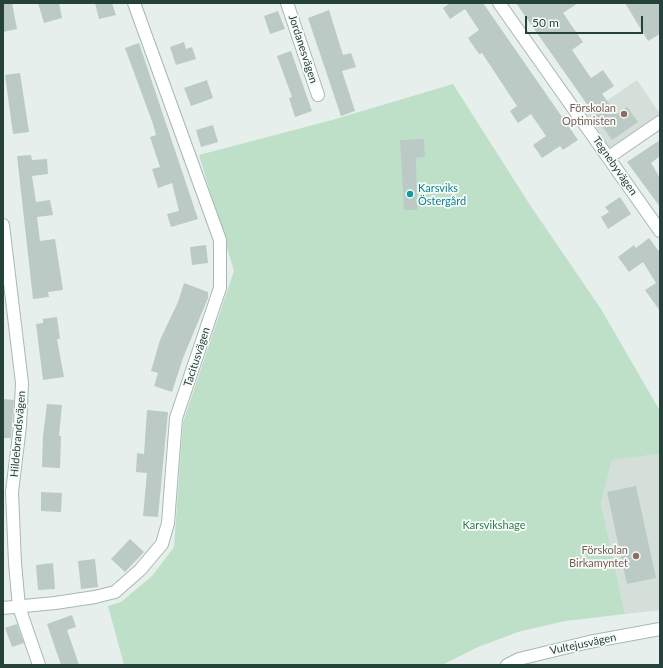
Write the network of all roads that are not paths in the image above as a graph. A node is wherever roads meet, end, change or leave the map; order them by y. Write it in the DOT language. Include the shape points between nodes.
graph roads {
  1 [pos="134,3"];
  2 [pos="287,3"];
  3 [pos="499,3"];
  4 [pos="318,95"];
  5 [pos="660,122"];
  6 [pos="609,157"];
  7 [pos="3,225"];
  8 [pos="660,231"];
  9 [pos="19,607"];
  10 [pos="3,608"];
  11 [pos="660,629"];
  12 [pos="39,665"];
  13 [pos="508,665"];
  1 -- 9 [label="street, Tacitusvägen" via="220,240 220,288 176,418 168,523 162,544 140,570 115,592"];
  2 -- 4 [label="street, Jordanesvägen"];
  3 -- 6 [label="street, Tegnebyvägen"];
  5 -- 6 [label="street"];
  6 -- 8 [label="street, Tegnebyvägen"];
  7 -- 9 [label="street, Hildebrandsvägen" via="22,383 12,492"];
  9 -- 10 [label="street, Tacitusvägen"];
  9 -- 12 [label="street, Hildebrandsvägen"];
  11 -- 13 [label="street, Vultejusvägen" via="519,658"];
}
